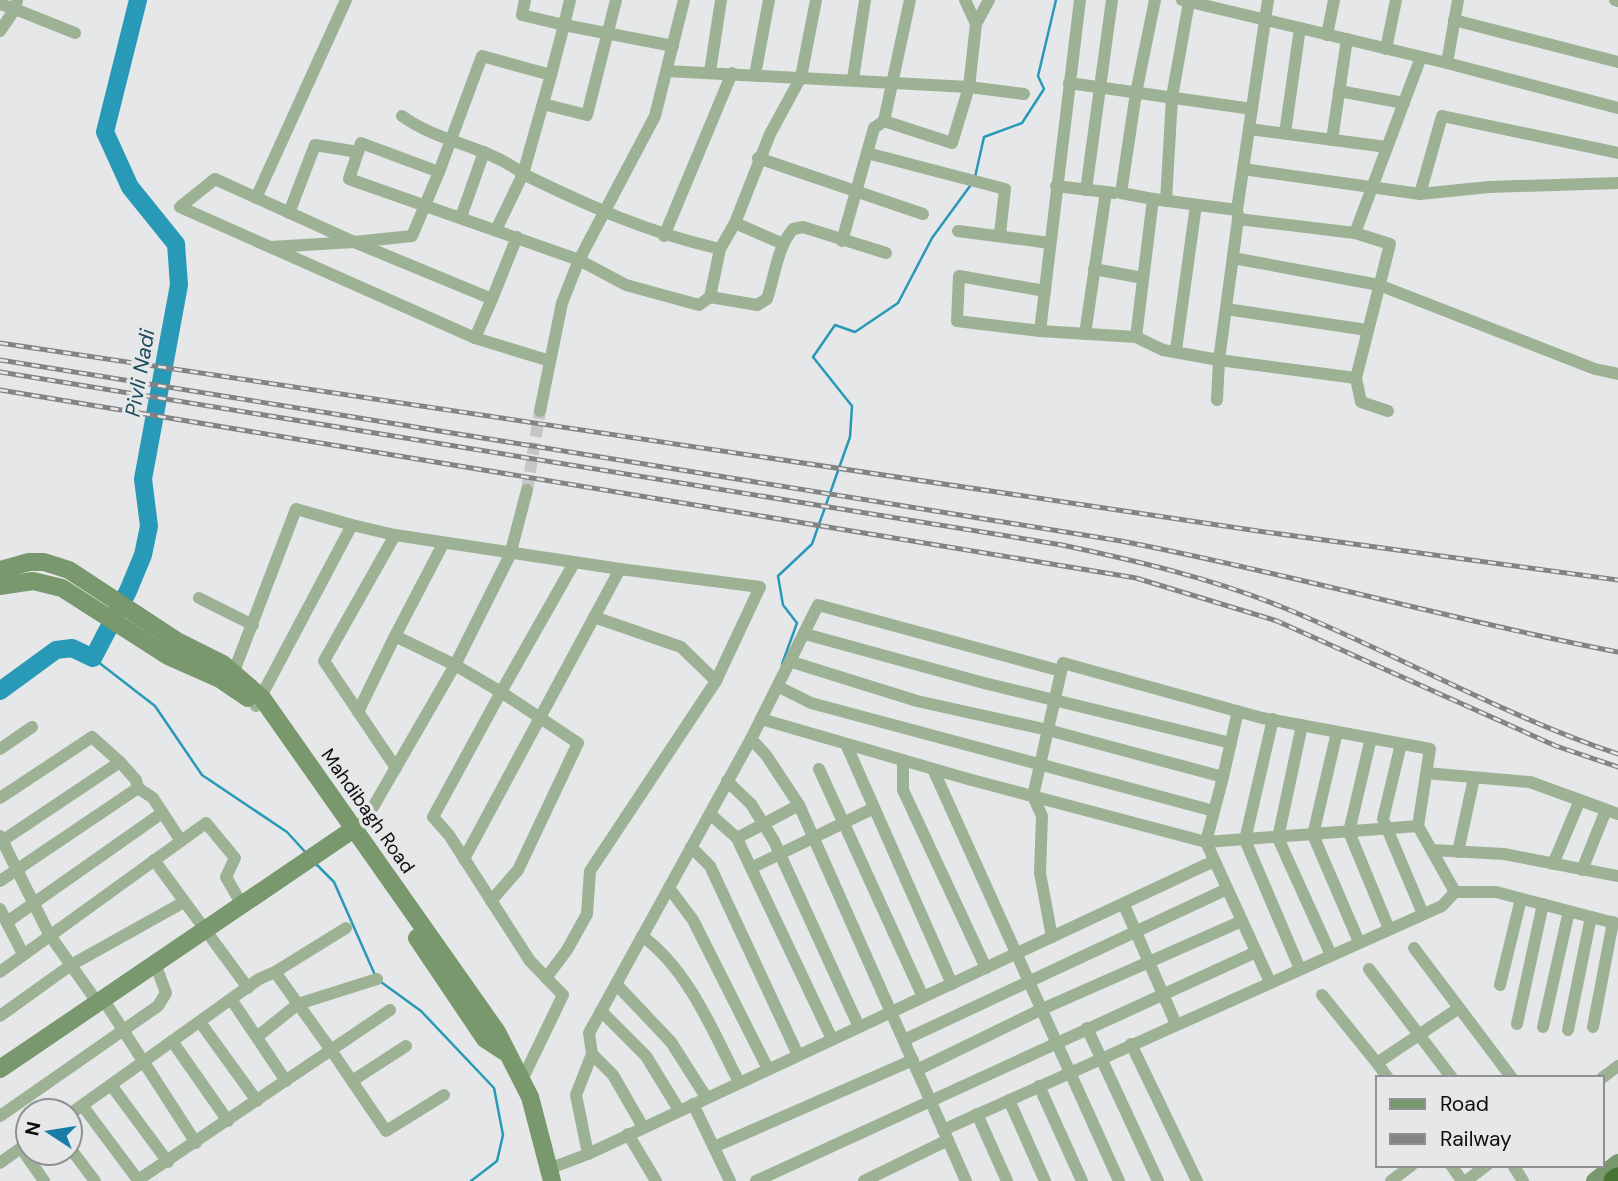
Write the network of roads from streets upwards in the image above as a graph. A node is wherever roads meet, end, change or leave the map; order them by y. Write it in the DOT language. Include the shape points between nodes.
graph roads {
  1 [pos="346,0"];
  2 [pos="526,0"];
  3 [pos="570,0"];
  4 [pos="616,0"];
  5 [pos="684,0"];
  6 [pos="721,0"];
  7 [pos="769,0"];
  8 [pos="816,0"];
  9 [pos="864,0"];
  10 [pos="909,0"];
  11 [pos="965,0"];
  12 [pos="989,0"];
  13 [pos="1080,0"];
  14 [pos="1112,0"];
  15 [pos="1155,0"];
  16 [pos="1268,0"];
  17 [pos="1334,0"];
  18 [pos="1396,0"];
  19 [pos="1458,0"];
  20 [pos="1186,1"];
  21 [pos="0,4"];
  22 [pos="16,4"];
  23 [pos="1212,4"];
  24 [pos="1264,20"];
  25 [pos="1454,20"];
  26 [pos="976,24"];
  27 [pos="564,25"];
  28 [pos="1300,28"];
  29 [pos="0,31"];
  30 [pos="75,33"];
  31 [pos="606,33"];
  32 [pos="1327,35"];
  33 [pos="1347,39"];
  34 [pos="673,46"];
  35 [pos="1386,49"];
  36 [pos="1421,57"];
  37 [pos="1618,62"];
  38 [pos="1447,63"];
  39 [pos="667,71"];
  40 [pos="710,72"];
  41 [pos="732,74"];
  42 [pos="551,75"];
  43 [pos="755,75"];
  44 [pos="801,77"];
  45 [pos="853,79"];
  46 [pos="892,83"];
  47 [pos="1069,83"];
  48 [pos="969,87"];
  49 [pos="1101,88"];
  50 [pos="1339,91"];
  51 [pos="1136,93"];
  52 [pos="1024,94"];
  53 [pos="1172,97"];
  54 [pos="1404,103"];
  55 [pos="543,104"];
  56 [pos="1618,108"];
  57 [pos="1252,109"];
  58 [pos="402,116"];
  59 [pos="884,121"];
  60 [pos="1249,129"];
  61 [pos="1285,133"];
  62 [pos="1332,140"];
  63 [pos="451,141"];
  64 [pos="1387,147"];
  65 [pos="358,152"];
  66 [pos="484,152"];
  67 [pos="867,153"];
  68 [pos="1618,153"];
  69 [pos="758,158"];
  70 [pos="1243,169"];
  71 [pos="439,172"];
  72 [pos="523,174"];
  73 [pos="1618,183"];
  74 [pos="1056,186"];
  75 [pos="1372,188"];
  76 [pos="858,190"];
  77 [pos="1086,190"];
  78 [pos="1106,192"];
  79 [pos="1121,193"];
  80 [pos="1420,194"];
  81 [pos="256,198"];
  82 [pos="1160,200"];
  83 [pos="428,205"];
  84 [pos="1196,205"];
  85 [pos="289,213"];
  86 [pos="604,213"];
  87 [pos="923,214"];
  88 [pos="1238,215"];
  89 [pos="461,217"];
  90 [pos="735,222"];
  91 [pos="496,230"];
  92 [pos="958,231"];
  93 [pos="1355,233"];
  94 [pos="1000,234"];
  95 [pos="664,236"];
  96 [pos="517,237"];
  97 [pos="842,241"];
  98 [pos="354,242"];
  99 [pos="781,243"];
  100 [pos="1050,243"];
  101 [pos="267,247"];
  102 [pos="720,249"];
  103 [pos="886,253"];
  104 [pos="1233,258"];
  105 [pos="579,260"];
  106 [pos="1094,269"];
  107 [pos="1143,278"];
  108 [pos="1379,285"];
  109 [pos="1045,291"];
  110 [pos="710,297"];
  111 [pos="492,299"];
  112 [pos="1226,309"];
  113 [pos="1367,330"];
  114 [pos="1040,331"];
  115 [pos="1085,334"];
  116 [pos="1136,337"];
  117 [pos="475,338"];
  118 [pos="1176,350"];
  119 [pos="550,360"];
  120 [pos="1219,360"];
  121 [pos="1618,374"];
  122 [pos="1356,378"];
  123 [pos="1217,400"];
  124 [pos="540,411"];
  125 [pos="1388,411"];
  126 [pos="527,490"];
  127 [pos="352,526"];
  128 [pos="395,535"];
  129 [pos="443,544"];
  130 [pos="510,555"];
  131 [pos="574,563"];
  132 [pos="620,569"];
  133 [pos="0,570"];
  134 [pos="0,586"];
  135 [pos="199,598"];
  136 [pos="594,617"];
  137 [pos="253,625"];
  138 [pos="804,634"];
  139 [pos="395,636"];
  140 [pos="156,638"];
  141 [pos="792,662"];
  142 [pos="455,665"];
  143 [pos="1061,671"];
  144 [pos="232,678"];
  145 [pos="716,681"];
  146 [pos="779,687"];
  147 [pos="501,692"];
  148 [pos="1056,698"];
  149 [pos="259,702"];
  150 [pos="1238,711"];
  151 [pos="358,712"];
  152 [pos="541,718"];
  153 [pos="761,719"];
  154 [pos="1272,719"];
  155 [pos="1302,725"];
  156 [pos="32,727"];
  157 [pos="1048,730"];
  158 [pos="1337,732"];
  159 [pos="1371,738"];
  160 [pos="751,739"];
  161 [pos="1231,743"];
  162 [pos="846,744"];
  163 [pos="1401,744"];
  164 [pos="0,749"];
  165 [pos="902,760"];
  166 [pos="120,762"];
  167 [pos="1041,763"];
  168 [pos="396,768"];
  169 [pos="819,769"];
  170 [pos="933,769"];
  171 [pos="1426,773"];
  172 [pos="1223,777"];
  173 [pos="1474,778"];
  174 [pos="727,781"];
  175 [pos="138,788"];
  176 [pos="1033,796"];
  177 [pos="0,798"];
  178 [pos="1580,800"];
  179 [pos="799,806"];
  180 [pos="874,808"];
  181 [pos="1214,811"];
  182 [pos="1612,812"];
  183 [pos="162,813"];
  184 [pos="710,814"];
  185 [pos="844,822"];
  186 [pos="764,823"];
  187 [pos="1418,826"];
  188 [pos="1387,831"];
  189 [pos="1349,832"];
  190 [pos="345,834"];
  191 [pos="1313,835"];
  192 [pos="813,836"];
  193 [pos="1,838"];
  194 [pos="737,838"];
  195 [pos="1279,838"];
  196 [pos="1245,839"];
  197 [pos="181,841"];
  198 [pos="1206,842"];
  199 [pos="691,848"];
  200 [pos="1432,850"];
  201 [pos="1458,852"];
  202 [pos="779,853"];
  203 [pos="464,859"];
  204 [pos="154,860"];
  205 [pos="1214,861"];
  206 [pos="1553,864"];
  207 [pos="751,867"];
  208 [pos="17,870"];
  209 [pos="1582,870"];
  210 [pos="1618,876"];
  211 [pos="0,880"];
  212 [pos="669,888"];
  213 [pos="1227,889"];
  214 [pos="1455,892"];
  215 [pos="1521,899"];
  216 [pos="491,901"];
  217 [pos="184,902"];
  218 [pos="242,903"];
  219 [pos="34,904"];
  220 [pos="1543,904"];
  221 [pos="1124,905"];
  222 [pos="0,909"];
  223 [pos="1569,911"];
  224 [pos="1423,914"];
  225 [pos="1591,917"];
  226 [pos="1242,921"];
  227 [pos="6,922"];
  228 [pos="1615,923"];
  229 [pos="346,928"];
  230 [pos="203,929"];
  231 [pos="1389,929"];
  232 [pos="1135,931"];
  233 [pos="49,934"];
  234 [pos="642,936"];
  235 [pos="1052,937"];
  236 [pos="1359,942"];
  237 [pos="1414,948"];
  238 [pos="1256,952"];
  239 [pos="23,954"];
  240 [pos="1015,954"];
  241 [pos="1331,955"];
  242 [pos="155,963"];
  243 [pos="1149,963"];
  244 [pos="71,965"];
  245 [pos="986,968"];
  246 [pos="1300,969"];
  247 [pos="1369,969"];
  248 [pos="0,972"];
  249 [pos="275,972"];
  250 [pos="546,978"];
  251 [pos="377,979"];
  252 [pos="1027,981"];
  253 [pos="1270,982"];
  254 [pos="616,984"];
  255 [pos="952,984"];
  256 [pos="1500,985"];
  257 [pos="248,988"];
  258 [pos="1163,994"];
  259 [pos="1322,995"];
  260 [pos="923,997"];
  261 [pos="231,999"];
  262 [pos="100,1000"];
  263 [pos="298,1004"];
  264 [pos="1459,1008"];
  265 [pos="390,1010"];
  266 [pos="1040,1010"];
  267 [pos="601,1011"];
  268 [pos="891,1012"];
  269 [pos="0,1016"];
  270 [pos="200,1022"];
  271 [pos="1176,1024"];
  272 [pos="1517,1024"];
  273 [pos="859,1027"];
  274 [pos="1543,1027"];
  275 [pos="1593,1027"];
  276 [pos="1087,1028"];
  277 [pos="1568,1030"];
  278 [pos="124,1032"];
  279 [pos="1420,1034"];
  280 [pos="258,1036"];
  281 [pos="832,1039"];
  282 [pos="904,1040"];
  283 [pos="172,1041"];
  284 [pos="1055,1042"];
  285 [pos="1131,1044"];
  286 [pos="406,1046"];
  287 [pos="331,1050"];
  288 [pos="592,1054"];
  289 [pos="798,1055"];
  290 [pos="1101,1058"];
  291 [pos="143,1062"];
  292 [pos="1377,1063"];
  293 [pos="915,1065"];
  294 [pos="0,1069"];
  295 [pos="768,1069"];
  296 [pos="1069,1073"];
  297 [pos="1387,1076"];
  298 [pos="1451,1076"];
  299 [pos="1510,1076"];
  300 [pos="522,1080"];
  301 [pos="286,1081"];
  302 [pos="352,1082"];
  303 [pos="739,1082"];
  304 [pos="111,1085"];
  305 [pos="1038,1086"];
  306 [pos="444,1095"];
  307 [pos="706,1097"];
  308 [pos="1009,1100"];
  309 [pos="257,1101"];
  310 [pos="931,1102"];
  311 [pos="84,1104"];
  312 [pos="693,1104"];
  313 [pos="84,1108"];
  314 [pos="678,1110"];
  315 [pos="977,1114"];
  316 [pos="0,1116"];
  317 [pos="228,1121"];
  318 [pos="643,1127"];
  319 [pos="628,1134"];
  320 [pos="946,1135"];
  321 [pos="196,1143"];
  322 [pos="714,1147"];
  323 [pos="588,1154"];
  324 [pos="168,1162"];
  325 [pos="1618,1163"];
  326 [pos="84,1166"];
  327 [pos="1409,1167"];
  328 [pos="1453,1167"];
  329 [pos="1484,1167"];
  330 [pos="553,1177"];
  331 [pos="137,1180"];
  332 [pos="95,1181"];
  333 [pos="656,1181"];
  334 [pos="730,1181"];
  335 [pos="756,1181"];
  336 [pos="864,1181"];
  337 [pos="966,1181"];
  338 [pos="1007,1181"];
  339 [pos="1045,1181"];
  340 [pos="1082,1181"];
  341 [pos="1119,1181"];
  342 [pos="1158,1181"];
  343 [pos="1197,1181"];
  344 [pos="1391,1181"];
  345 [pos="1464,1181"];
  346 [pos="1594,1181"];
  1 -- 81 [label="street"];
  2 -- 27 [label="street" via="522,15"];
  3 -- 27 [label="street"];
  4 -- 31 [label="street"];
  5 -- 34 [label="street"];
  6 -- 40 [label="street"];
  7 -- 43 [label="street"];
  8 -- 44 [label="street"];
  9 -- 45 [label="street"];
  10 -- 46 [label="street"];
  11 -- 26 [label="street"];
  12 -- 26 [label="street"];
  13 -- 47 [label="street"];
  14 -- 49 [label="street"];
  15 -- 51 [label="street"];
  16 -- 24 [label="street"];
  17 -- 32 [label="street"];
  18 -- 35 [label="street"];
  19 -- 25 [label="street"];
  20 -- 23 [label="street"];
  20 -- 53 [label="street"];
  21 -- 22 [label="street"];
  22 -- 29 [label="street"];
  22 -- 30 [label="street"];
  23 -- 24 [label="street"];
  24 -- 28 [label="street"];
  24 -- 57 [label="street"];
  25 -- 37 [label="street"];
  25 -- 38 [label="street"];
  26 -- 48 [label="street"];
  27 -- 31 [label="street"];
  27 -- 42 [label="street"];
  28 -- 32 [label="street"];
  28 -- 61 [label="street"];
  31 -- 34 [label="street"];
  31 -- 55 [label="street" via="587,115"];
  32 -- 33 [label="street"];
  33 -- 35 [label="street"];
  33 -- 50 [label="street"];
  34 -- 39 [label="street"];
  35 -- 36 [label="street"];
  36 -- 38 [label="street"];
  36 -- 54 [label="street"];
  38 -- 56 [label="street"];
  39 -- 40 [label="street"];
  39 -- 86 [label="street" via="655,116"];
  40 -- 41 [label="street"];
  41 -- 43 [label="street"];
  41 -- 95 [label="street"];
  42 -- 55 [label="street"];
  42 -- 63 [label="street" via="482,56"];
  43 -- 44 [label="street"];
  44 -- 45 [label="street"];
  44 -- 69 [label="street"];
  45 -- 46 [label="street"];
  46 -- 48 [label="street"];
  46 -- 59 [label="street"];
  47 -- 49 [label="street"];
  47 -- 74 [label="street"];
  48 -- 52 [label="street"];
  48 -- 59 [label="street" via="953,143"];
  49 -- 51 [label="street"];
  49 -- 77 [label="street"];
  50 -- 54 [label="street"];
  50 -- 62 [label="street"];
  51 -- 53 [label="street"];
  51 -- 79 [label="street"];
  53 -- 57 [label="street"];
  53 -- 82 [label="street"];
  54 -- 64 [label="street"];
  55 -- 72 [label="street"];
  57 -- 60 [label="street"];
  58 -- 63 [label="street"];
  59 -- 67 [label="street" via="874,128"];
  60 -- 61 [label="street"];
  60 -- 70 [label="street"];
  61 -- 62 [label="street"];
  62 -- 64 [label="street"];
  63 -- 66 [label="street"];
  63 -- 71 [label="street"];
  64 -- 75 [label="street"];
  65 -- 71 [label="street" via="361,142"];
  65 -- 83 [label="street" via="349,179"];
  65 -- 85 [label="street" via="315,145"];
  66 -- 72 [label="street" via="503,158"];
  66 -- 89 [label="street"];
  67 -- 76 [label="street"];
  67 -- 94 [label="street" via="1005,189"];
  68 -- 80 [label="street" via="1442,116"];
  69 -- 76 [label="street"];
  69 -- 90 [label="street"];
  70 -- 75 [label="street"];
  70 -- 88 [label="street"];
  71 -- 83 [label="street"];
  72 -- 86 [label="street"];
  72 -- 91 [label="street"];
  73 -- 80 [label="street"];
  74 -- 77 [label="street"];
  74 -- 100 [label="street"];
  75 -- 80 [label="street"];
  75 -- 93 [label="street"];
  76 -- 87 [label="street"];
  76 -- 97 [label="street"];
  77 -- 78 [label="street"];
  78 -- 79 [label="street"];
  78 -- 106 [label="street"];
  79 -- 82 [label="street"];
  81 -- 85 [label="street"];
  81 -- 101 [label="street" via="215,179 180,207"];
  82 -- 84 [label="street"];
  82 -- 107 [label="street"];
  83 -- 89 [label="street"];
  83 -- 98 [label="street" via="412,236"];
  84 -- 88 [label="street"];
  84 -- 118 [label="street"];
  85 -- 98 [label="street"];
  86 -- 95 [label="street"];
  86 -- 105 [label="street"];
  88 -- 93 [label="street"];
  88 -- 104 [label="street"];
  89 -- 91 [label="street"];
  90 -- 99 [label="street"];
  90 -- 102 [label="street"];
  91 -- 96 [label="street"];
  92 -- 94 [label="street"];
  93 -- 108 [label="street" via="1390,244"];
  94 -- 100 [label="street"];
  95 -- 102 [label="street"];
  96 -- 105 [label="street"];
  96 -- 111 [label="street"];
  97 -- 99 [label="street" via="803,227 793,229"];
  97 -- 103 [label="street"];
  98 -- 101 [label="street"];
  98 -- 111 [label="street"];
  99 -- 110 [label="street" via="767,299 757,305"];
  100 -- 109 [label="street"];
  101 -- 117 [label="street"];
  102 -- 110 [label="street"];
  104 -- 108 [label="street"];
  104 -- 112 [label="street"];
  105 -- 110 [label="street" via="638,288 699,305"];
  105 -- 119 [label="street" via="562,303"];
  106 -- 107 [label="street"];
  106 -- 115 [label="street"];
  107 -- 116 [label="street"];
  108 -- 113 [label="street"];
  108 -- 121 [label="street"];
  109 -- 114 [label="street"];
  109 -- 114 [label="street" via="959,276 957,321"];
  111 -- 117 [label="street"];
  112 -- 113 [label="street"];
  112 -- 120 [label="street"];
  113 -- 122 [label="street"];
  114 -- 115 [label="street"];
  115 -- 116 [label="street"];
  116 -- 118 [label="street" via="1163,350"];
  117 -- 119 [label="street"];
  118 -- 120 [label="street"];
  119 -- 124 [label="street"];
  120 -- 122 [label="street"];
  120 -- 123 [label="street"];
  122 -- 125 [label="street" via="1361,402"];
  126 -- 130 [label="street"];
  127 -- 128 [label="street"];
  127 -- 137 [label="street" via="296,509"];
  127 -- 149 [label="street"];
  128 -- 129 [label="street"];
  128 -- 151 [label="street" via="324,661"];
  129 -- 130 [label="street"];
  129 -- 139 [label="street"];
  130 -- 131 [label="street"];
  130 -- 142 [label="street"];
  131 -- 132 [label="street"];
  131 -- 147 [label="street"];
  132 -- 136 [label="street"];
  132 -- 145 [label="street" via="760,587"];
  133 -- 140 [label="street" via="44,562 59,565 83,578"];
  134 -- 140 [label="street" via="33,581 49,584"];
  135 -- 137 [label="street"];
  136 -- 145 [label="street" via="681,647"];
  136 -- 152 [label="street"];
  137 -- 144 [label="street"];
  138 -- 141 [label="street"];
  138 -- 143 [label="street" via="818,605"];
  138 -- 148 [label="street"];
  139 -- 142 [label="street"];
  139 -- 151 [label="street"];
  140 -- 144 [label="street, Mahdibagh Road"];
  141 -- 146 [label="street"];
  141 -- 157 [label="street" via="917,701"];
  142 -- 147 [label="street"];
  142 -- 168 [label="street"];
  143 -- 148 [label="street"];
  143 -- 150 [label="street" via="1063,663"];
  144 -- 149 [label="street, Mahdibagh Road"];
  145 -- 250 [label="street" via="590,871 587,914"];
  146 -- 153 [label="street"];
  146 -- 167 [label="street" via="811,703"];
  147 -- 152 [label="street"];
  147 -- 203 [label="street" via="433,817"];
  148 -- 157 [label="street"];
  148 -- 161 [label="street"];
  149 -- 190 [label="street, Mahdibagh Road"];
  150 -- 154 [label="street"];
  150 -- 161 [label="street"];
  151 -- 168 [label="street"];
  152 -- 203 [label="street"];
  152 -- 216 [label="street" via="578,743 519,870"];
  153 -- 160 [label="street"];
  153 -- 162 [label="street"];
  154 -- 155 [label="street"];
  154 -- 196 [label="street"];
  155 -- 158 [label="street"];
  155 -- 195 [label="street"];
  156 -- 164 [label="street"];
  157 -- 167 [label="street"];
  157 -- 172 [label="street"];
  158 -- 159 [label="street"];
  158 -- 191 [label="street"];
  159 -- 163 [label="street"];
  159 -- 189 [label="street"];
  160 -- 174 [label="street"];
  160 -- 179 [label="street"];
  161 -- 172 [label="street"];
  162 -- 165 [label="street"];
  162 -- 180 [label="street"];
  163 -- 171 [label="street" via="1430,749"];
  163 -- 188 [label="street" via="1383,815"];
  165 -- 170 [label="street"];
  165 -- 245 [label="street" via="903,790"];
  166 -- 175 [label="street"];
  166 -- 177 [label="street" via="92,737"];
  166 -- 193 [label="street"];
  167 -- 176 [label="street"];
  167 -- 181 [label="street"];
  168 -- 190 [label="street" via="365,821"];
  169 -- 185 [label="street"];
  170 -- 176 [label="street"];
  170 -- 240 [label="street"];
  171 -- 173 [label="street"];
  171 -- 187 [label="street"];
  172 -- 181 [label="street"];
  173 -- 178 [label="street" via="1530,782"];
  173 -- 201 [label="street"];
  174 -- 184 [label="street"];
  174 -- 186 [label="street"];
  175 -- 183 [label="street" via="153,798"];
  175 -- 208 [label="street"];
  176 -- 198 [label="street"];
  176 -- 235 [label="street" via="1042,816 1040,873"];
  178 -- 182 [label="street"];
  178 -- 206 [label="street"];
  179 -- 186 [label="street"];
  179 -- 192 [label="street"];
  180 -- 185 [label="street"];
  180 -- 255 [label="street"];
  181 -- 198 [label="street"];
  182 -- 209 [label="street"];
  183 -- 197 [label="street"];
  183 -- 219 [label="street"];
  184 -- 194 [label="street"];
  184 -- 199 [label="street"];
  185 -- 192 [label="street"];
  185 -- 260 [label="street"];
  186 -- 194 [label="street"];
  186 -- 202 [label="street"];
  187 -- 188 [label="street"];
  187 -- 200 [label="street"];
  188 -- 189 [label="street"];
  188 -- 224 [label="street"];
  189 -- 191 [label="street"];
  189 -- 231 [label="street"];
  190 -- 218 [label="street"];
  190 -- 300 [label="street, Mahdibagh Road" via="497,1032"];
  191 -- 195 [label="street"];
  191 -- 236 [label="street"];
  192 -- 202 [label="street"];
  192 -- 268 [label="street"];
  193 -- 208 [label="street"];
  194 -- 207 [label="street"];
  195 -- 196 [label="street"];
  195 -- 241 [label="street"];
  196 -- 198 [label="street"];
  196 -- 246 [label="street"];
  197 -- 204 [label="street"];
  197 -- 218 [label="street" via="206,823 235,858 226,877"];
  198 -- 205 [label="street"];
  199 -- 212 [label="street"];
  199 -- 289 [label="street" via="710,866"];
  200 -- 201 [label="street"];
  200 -- 214 [label="street"];
  201 -- 206 [label="street" via="1504,854"];
  202 -- 207 [label="street"];
  202 -- 273 [label="street"];
  203 -- 216 [label="street"];
  204 -- 217 [label="street"];
  204 -- 233 [label="street"];
  205 -- 213 [label="street"];
  205 -- 221 [label="street"];
  206 -- 209 [label="street"];
  207 -- 281 [label="street"];
  208 -- 211 [label="street"];
  208 -- 219 [label="street"];
  209 -- 210 [label="street"];
  212 -- 234 [label="street"];
  212 -- 295 [label="street" via="693,920"];
  213 -- 226 [label="street"];
  213 -- 232 [label="street"];
  214 -- 215 [label="street" via="1496,892"];
  214 -- 224 [label="street" via="1442,906"];
  215 -- 220 [label="street"];
  215 -- 256 [label="street"];
  216 -- 250 [label="street"];
  217 -- 230 [label="street"];
  217 -- 244 [label="street"];
  218 -- 230 [label="street"];
  219 -- 227 [label="street"];
  219 -- 233 [label="street"];
  220 -- 223 [label="street"];
  220 -- 272 [label="street"];
  221 -- 232 [label="street"];
  221 -- 235 [label="street"];
  222 -- 227 [label="street"];
  223 -- 225 [label="street"];
  223 -- 274 [label="street"];
  224 -- 231 [label="street"];
  225 -- 228 [label="street"];
  225 -- 277 [label="street"];
  226 -- 238 [label="street"];
  226 -- 243 [label="street"];
  227 -- 239 [label="street"];
  228 -- 275 [label="street"];
  229 -- 249 [label="street"];
  230 -- 242 [label="street"];
  230 -- 257 [label="street"];
  231 -- 236 [label="street"];
  232 -- 243 [label="street"];
  232 -- 252 [label="street"];
  233 -- 239 [label="street"];
  233 -- 244 [label="street"];
  234 -- 254 [label="street"];
  234 -- 303 [label="street" via="660,949 677,971"];
  235 -- 240 [label="street"];
  236 -- 241 [label="street"];
  237 -- 264 [label="street"];
  238 -- 253 [label="street"];
  238 -- 258 [label="street"];
  239 -- 248 [label="street"];
  240 -- 245 [label="street"];
  240 -- 252 [label="street"];
  241 -- 246 [label="street"];
  242 -- 262 [label="street"];
  242 -- 278 [label="street" via="165,998"];
  243 -- 258 [label="street"];
  243 -- 266 [label="street"];
  244 -- 262 [label="street"];
  244 -- 269 [label="street"];
  245 -- 255 [label="street"];
  246 -- 253 [label="street"];
  247 -- 279 [label="street"];
  249 -- 257 [label="street"];
  249 -- 263 [label="street"];
  250 -- 300 [label="street" via="563,995"];
  251 -- 263 [label="street"];
  252 -- 266 [label="street"];
  252 -- 282 [label="street"];
  253 -- 271 [label="street"];
  254 -- 267 [label="street"];
  254 -- 307 [label="street" via="671,1042"];
  255 -- 260 [label="street"];
  257 -- 261 [label="street"];
  258 -- 271 [label="street"];
  258 -- 276 [label="street"];
  259 -- 292 [label="street"];
  260 -- 268 [label="street"];
  261 -- 270 [label="street"];
  261 -- 280 [label="street"];
  262 -- 278 [label="street"];
  262 -- 294 [label="street"];
  263 -- 280 [label="street"];
  263 -- 287 [label="street"];
  264 -- 279 [label="street"];
  264 -- 299 [label="street"];
  265 -- 287 [label="street"];
  266 -- 284 [label="street"];
  266 -- 293 [label="street"];
  267 -- 288 [label="street" via="589,1032"];
  267 -- 314 [label="street" via="646,1056"];
  268 -- 273 [label="street"];
  268 -- 282 [label="street"];
  270 -- 283 [label="street"];
  270 -- 309 [label="street"];
  271 -- 285 [label="street"];
  273 -- 281 [label="street"];
  276 -- 284 [label="street"];
  276 -- 290 [label="street"];
  278 -- 291 [label="street"];
  278 -- 316 [label="street"];
  279 -- 292 [label="street"];
  279 -- 298 [label="street"];
  280 -- 301 [label="street"];
  281 -- 289 [label="street"];
  282 -- 293 [label="street"];
  283 -- 291 [label="street"];
  283 -- 317 [label="street"];
  284 -- 296 [label="street"];
  284 -- 310 [label="street"];
  285 -- 290 [label="street"];
  285 -- 343 [label="street"];
  286 -- 302 [label="street"];
  287 -- 301 [label="street"];
  287 -- 302 [label="street"];
  288 -- 318 [label="street" via="613,1074"];
  288 -- 323 [label="street" via="576,1095"];
  289 -- 295 [label="street"];
  290 -- 296 [label="street"];
  290 -- 342 [label="street"];
  291 -- 304 [label="street"];
  291 -- 321 [label="street"];
  292 -- 297 [label="street"];
  293 -- 310 [label="street"];
  293 -- 322 [label="street"];
  295 -- 303 [label="street"];
  296 -- 305 [label="street"];
  296 -- 341 [label="street"];
  300 -- 330 [label="street, Mahdibagh Road"];
  301 -- 309 [label="street"];
  302 -- 306 [label="street" via="386,1131"];
  303 -- 307 [label="street"];
  304 -- 311 [label="street"];
  304 -- 324 [label="street"];
  305 -- 308 [label="street"];
  305 -- 340 [label="street"];
  307 -- 312 [label="street"];
  308 -- 315 [label="street"];
  308 -- 339 [label="street"];
  309 -- 317 [label="street"];
  310 -- 320 [label="street"];
  310 -- 335 [label="street"];
  312 -- 314 [label="street"];
  312 -- 322 [label="street"];
  313 -- 331 [label="street"];
  314 -- 318 [label="street"];
  315 -- 320 [label="street"];
  315 -- 338 [label="street"];
  317 -- 321 [label="street"];
  318 -- 319 [label="street"];
  319 -- 323 [label="street"];
  319 -- 333 [label="street"];
  320 -- 336 [label="street"];
  320 -- 337 [label="street"];
  321 -- 324 [label="street"];
  322 -- 334 [label="street"];
  323 -- 330 [label="street"];
  324 -- 331 [label="street"];
  325 -- 346 [label="street"];
  326 -- 332 [label="street"];
  327 -- 344 [label="street"];
  328 -- 345 [label="street"];
  329 -- 345 [label="street"];
}
